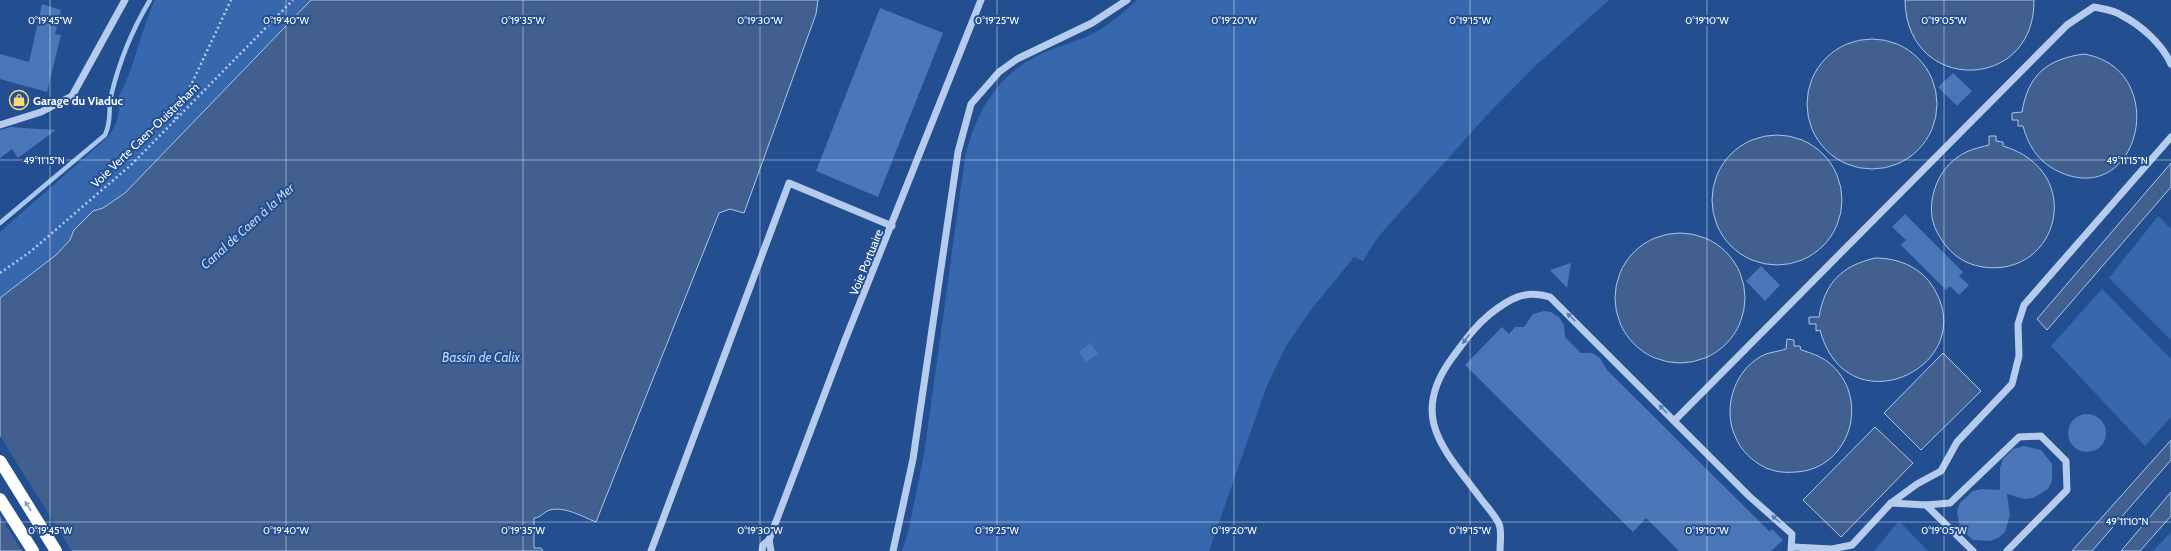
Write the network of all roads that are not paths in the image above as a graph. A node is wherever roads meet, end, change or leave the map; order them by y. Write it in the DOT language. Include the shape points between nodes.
graph roads {
  1 [pos="125,0"];
  2 [pos="981,0"];
  3 [pos="1127,0"];
  4 [pos="2171,64"];
  5 [pos="0,125"];
  6 [pos="2171,137"];
  7 [pos="892,226"];
  8 [pos="1674,421"];
  9 [pos="0,462"];
  10 [pos="0,499"];
  11 [pos="1891,503"];
  12 [pos="1926,506"];
  13 [pos="769,540"];
  14 [pos="1792,549"];
  15 [pos="33,551"];
  16 [pos="56,551"];
  17 [pos="651,551"];
  18 [pos="762,551"];
  19 [pos="771,551"];
  20 [pos="893,551"];
  21 [pos="1500,551"];
  22 [pos="1973,551"];
  23 [pos="2007,551"];
  1 -- 5 [label="street" via="72,96 41,112"];
  2 -- 7 [label="street, Voie Portuaire"];
  3 -- 20 [label="street" via="1092,24 1017,59 998,72 971,104 958,152 913,459"];
  4 -- 8 [label="street" via="2145,31 2120,14 2094,7 2067,24"];
  6 -- 11 [label="street" via="2024,306 2018,324 2019,356 2012,384 1957,442 1941,471"];
  7 -- 13 [label="street, Voie Portuaire" via="845,340"];
  7 -- 17 [label="street" via="789,183"];
  14 -- 8 [label="street, one-way" via="1792,534 1749,496"];
  8 -- 21 [label="street, one-way" via="1550,297 1537,293 1525,294 1499,307 1477,324 1443,370 1431,406 1433,427 1444,448 1499,524"];
  16 -- 9 [label="highway, one-way"];
  10 -- 15 [label="highway"];
  11 -- 12 [label="street"];
  11 -- 14 [label="street" via="1852,545 1832,549"];
  12 -- 22 [label="street"];
  12 -- 23 [label="street" via="1950,503 2018,437 2041,436 2066,461 2067,490"];
  13 -- 18 [label="street, Voie Portuaire" via="763,545"];
  13 -- 19 [label="street"];
}
